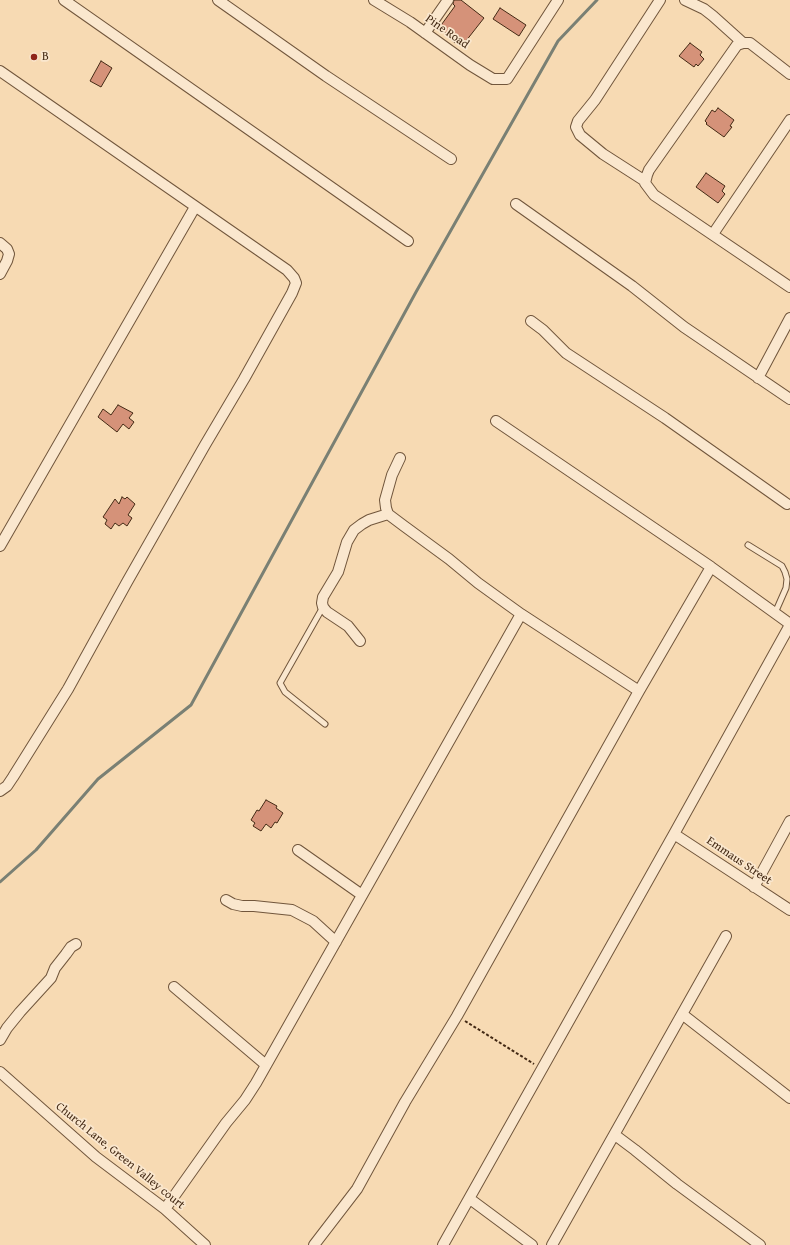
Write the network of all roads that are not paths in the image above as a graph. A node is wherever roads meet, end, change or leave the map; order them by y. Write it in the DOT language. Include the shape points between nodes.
graph roads {
  1 [pos="64,0"];
  2 [pos="218,0"];
  3 [pos="374,0"];
  4 [pos="448,0"];
  5 [pos="558,0"];
  6 [pos="660,0"];
  7 [pos="685,0"];
  8 [pos="425,33"];
  9 [pos="743,43"];
  10 [pos="0,71"];
  11 [pos="790,74"];
  12 [pos="790,120"];
  13 [pos="451,159"];
  14 [pos="645,181"];
  15 [pos="516,204"];
  16 [pos="195,207"];
  17 [pos="713,234"];
  18 [pos="408,241"];
  19 [pos="0,244"];
  20 [pos="0,274"];
  21 [pos="790,287"];
  22 [pos="790,318"];
  23 [pos="530,321"];
  24 [pos="758,378"];
  25 [pos="790,399"];
  26 [pos="496,421"];
  27 [pos="400,458"];
  28 [pos="789,503"];
  29 [pos="388,514"];
  30 [pos="748,545"];
  31 [pos="0,546"];
  32 [pos="711,567"];
  33 [pos="323,607"];
  34 [pos="775,613"];
  35 [pos="521,614"];
  36 [pos="790,624"];
  37 [pos="360,641"];
  38 [pos="639,691"];
  39 [pos="325,724"];
  40 [pos="0,791"];
  41 [pos="790,820"];
  42 [pos="674,834"];
  43 [pos="298,850"];
  44 [pos="754,886"];
  45 [pos="362,895"];
  46 [pos="226,900"];
  47 [pos="790,910"];
  48 [pos="726,936"];
  49 [pos="336,942"];
  50 [pos="76,944"];
  51 [pos="174,987"];
  52 [pos="682,1014"];
  53 [pos="0,1040"];
  54 [pos="266,1065"];
  55 [pos="0,1072"];
  56 [pos="790,1098"];
  57 [pos="614,1135"];
  58 [pos="470,1198"];
  59 [pos="165,1209"];
  60 [pos="205,1245"];
  61 [pos="314,1245"];
  62 [pos="444,1245"];
  63 [pos="532,1245"];
  64 [pos="552,1245"];
  65 [pos="760,1245"];
  1 -- 18 [label="street"];
  2 -- 13 [label="street"];
  3 -- 8 [label="street, Pine Road"];
  4 -- 8 [label="street"];
  5 -- 8 [label="street, Pine Road" via="507,79 493,79"];
  6 -- 14 [label="street" via="576,127 580,135 603,154"];
  7 -- 9 [label="street" via="704,9"];
  9 -- 11 [label="street" via="750,43"];
  9 -- 14 [label="street" via="737,45 649,170"];
  10 -- 16 [label="street"];
  12 -- 17 [label="street"];
  14 -- 17 [label="street" via="654,195"];
  15 -- 24 [label="street"];
  16 -- 31 [label="street"];
  16 -- 40 [label="street" via="288,270 296,283 68,689 13,777"];
  17 -- 21 [label="street"];
  19 -- 20 [label="street" via="9,254"];
  22 -- 24 [label="street"];
  23 -- 28 [label="street" via="566,353"];
  24 -- 25 [label="street"];
  26 -- 32 [label="street"];
  27 -- 29 [label="street" via="385,500"];
  29 -- 33 [label="street" via="369,520 354,530 347,542 338,572 323,597"];
  29 -- 35 [label="street"];
  30 -- 34 [label="lane" via="782,566 785,572 786,588"];
  32 -- 34 [label="street"];
  32 -- 38 [label="street"];
  33 -- 37 [label="street" via="348,626"];
  33 -- 39 [label="lane" via="280,683 284,692"];
  34 -- 36 [label="street"];
  35 -- 38 [label="street"];
  35 -- 45 [label="street"];
  36 -- 42 [label="street"];
  38 -- 61 [label="street" via="357,1189"];
  41 -- 44 [label="street"];
  42 -- 44 [label="street, Emmaus Street"];
  42 -- 58 [label="street"];
  43 -- 45 [label="street"];
  44 -- 47 [label="street, Emmaus Street"];
  45 -- 49 [label="street"];
  46 -- 49 [label="street" via="242,906 292,910 313,921"];
  48 -- 52 [label="street"];
  49 -- 54 [label="street"];
  50 -- 53 [label="street" via="71,947 51,978 20,1012"];
  51 -- 54 [label="street"];
  52 -- 56 [label="street"];
  52 -- 57 [label="street"];
  54 -- 59 [label="street" via="245,1100"];
  55 -- 59 [label="street, Church Lane, Green Valley court" via="96,1157"];
  57 -- 64 [label="street"];
  57 -- 65 [label="street"];
  58 -- 62 [label="street"];
  58 -- 63 [label="street"];
  59 -- 60 [label="street, Church Lane, Green Valley court"];
}
